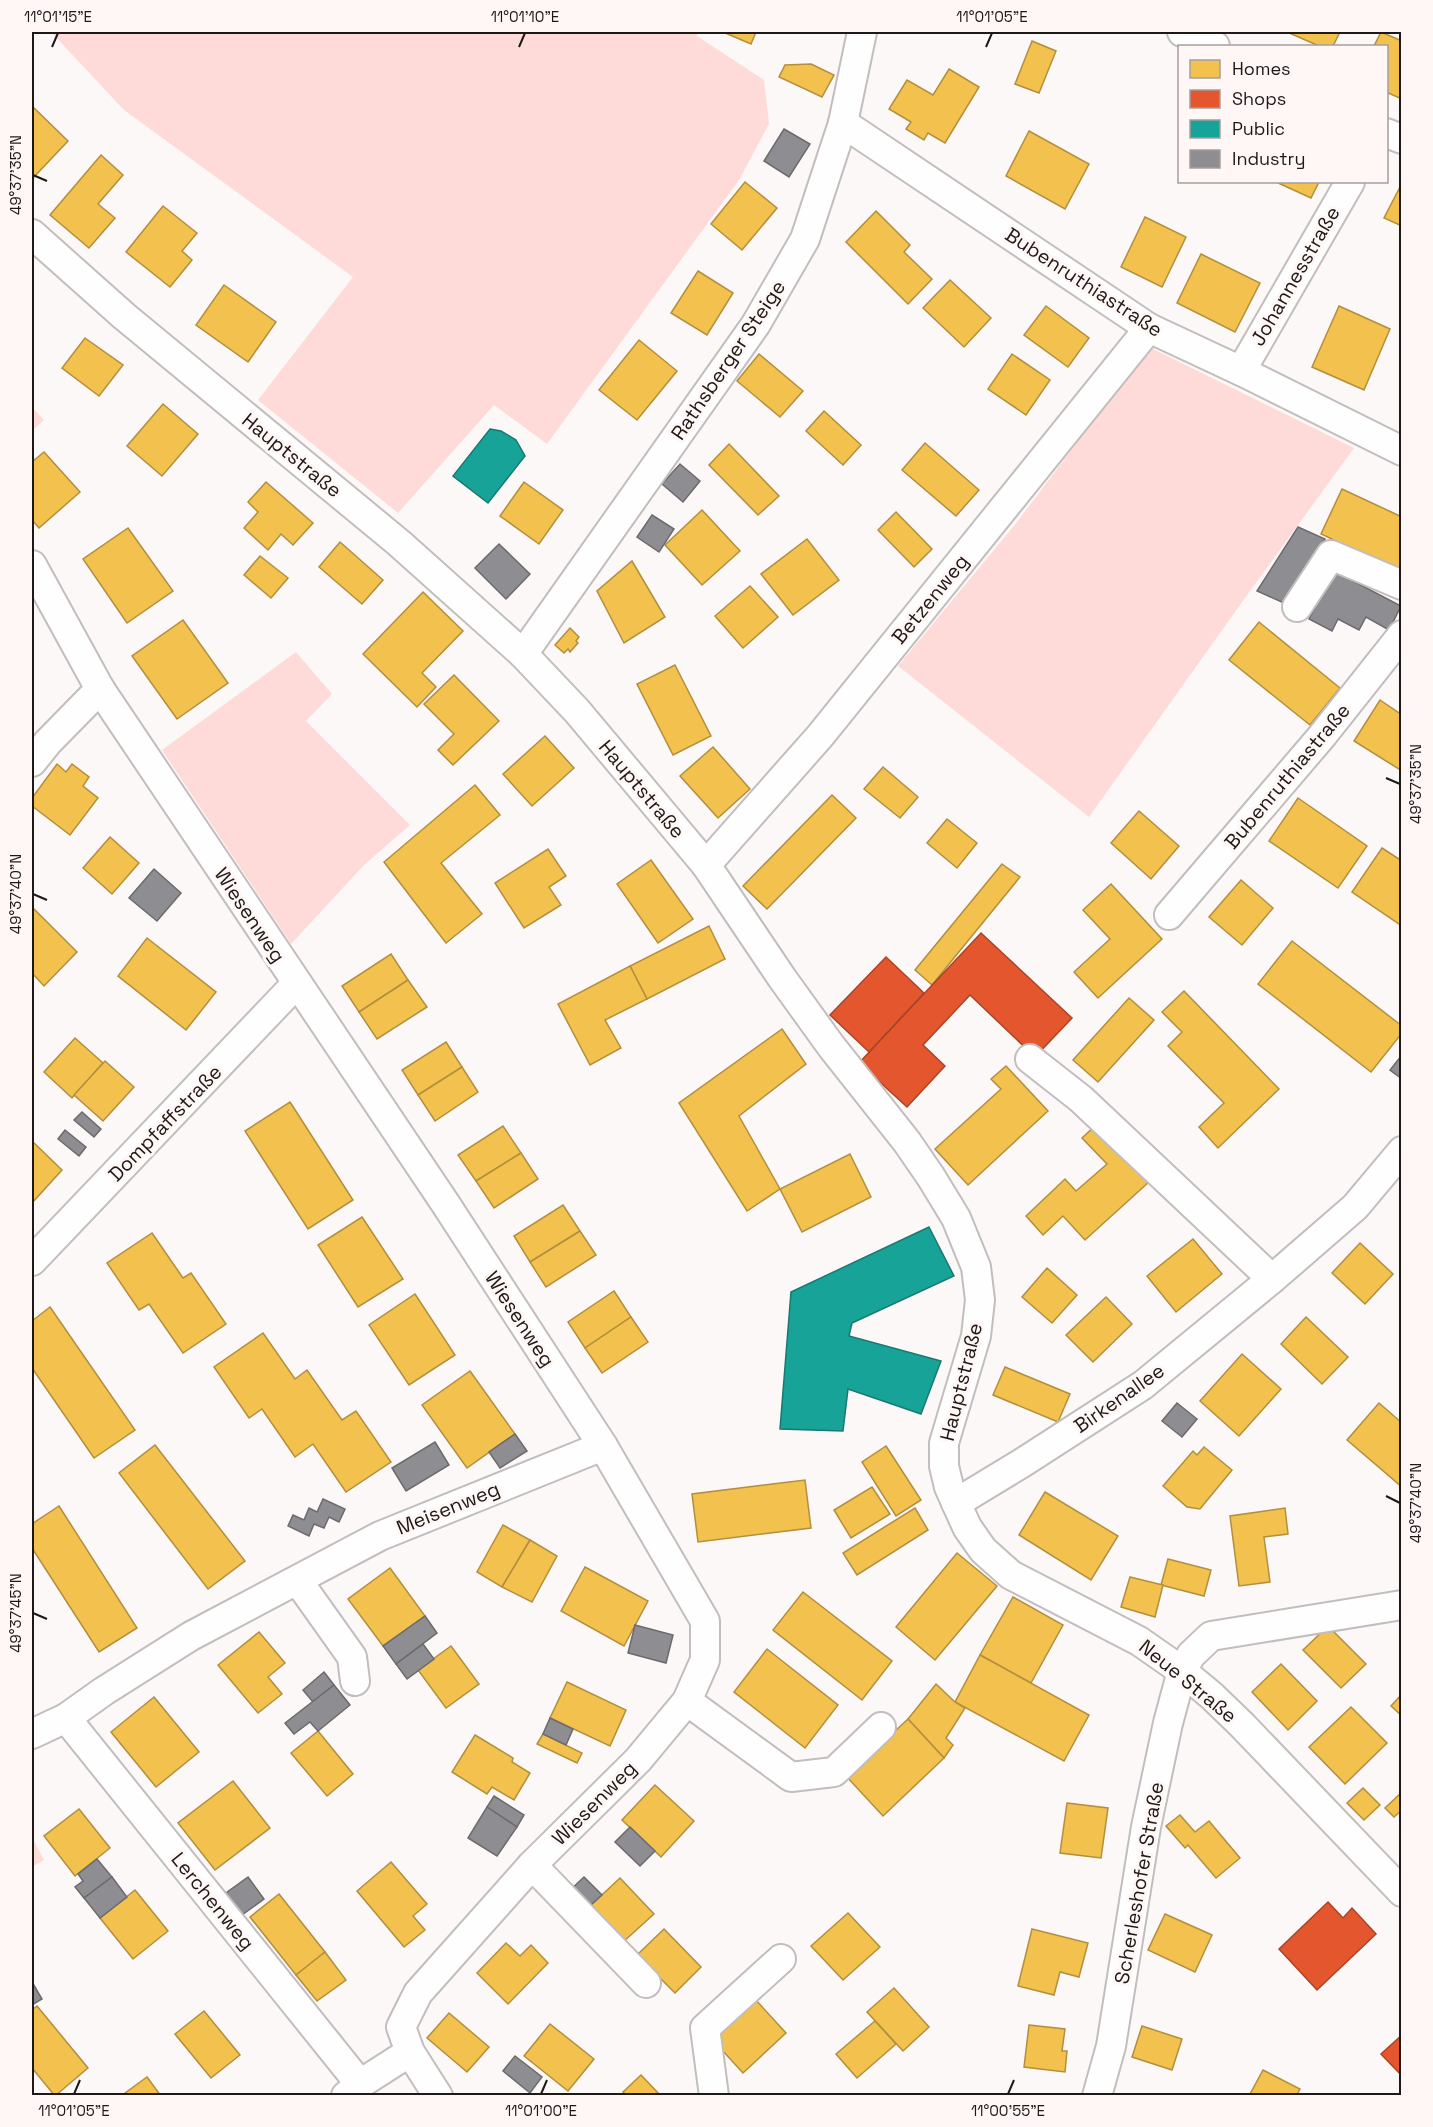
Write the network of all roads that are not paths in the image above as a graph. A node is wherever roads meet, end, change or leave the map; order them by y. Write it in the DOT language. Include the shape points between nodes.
graph roads {
  1 [pos="862,32"];
  2 [pos="1182,32"];
  3 [pos="1213,45"];
  4 [pos="843,123"];
  5 [pos="1349,183"];
  6 [pos="32,234"];
  7 [pos="1149,328"];
  8 [pos="1241,371"];
  9 [pos="1401,451"];
  10 [pos="32,565"];
  11 [pos="1401,585"];
  12 [pos="1297,607"];
  13 [pos="1401,635"];
  14 [pos="523,654"];
  15 [pos="100,689"];
  16 [pos="32,762"];
  17 [pos="706,865"];
  18 [pos="1169,915"];
  19 [pos="297,983"];
  20 [pos="1030,1059"];
  21 [pos="1401,1151"];
  22 [pos="32,1261"];
  23 [pos="1272,1279"];
  24 [pos="603,1446"];
  25 [pos="956,1503"];
  26 [pos="298,1581"];
  27 [pos="1401,1605"];
  28 [pos="1182,1671"];
  29 [pos="356,1681"];
  30 [pos="687,1701"];
  31 [pos="66,1718"];
  32 [pos="881,1727"];
  33 [pos="32,1734"];
  34 [pos="532,1865"];
  35 [pos="1401,1892"];
  36 [pos="781,1959"];
  37 [pos="646,1983"];
  38 [pos="410,2052"];
  39 [pos="353,2090"];
  40 [pos="438,2096"];
  41 [pos="714,2096"];
  42 [pos="1097,2096"];
  1 -- 4 [label="street, Rathsberger Steige"];
  2 -- 3 [label="street"];
  4 -- 7 [label="street, Bubenruthiastraße"];
  4 -- 14 [label="street, Rathsberger Steige" via="805,239 756,324"];
  5 -- 8 [label="street, Johannesstraße"];
  6 -- 14 [label="street, Hauptstraße" via="124,316 406,549"];
  7 -- 8 [label="street, Bubenruthiastraße"];
  7 -- 17 [label="street, Betzenweg" via="820,736"];
  8 -- 9 [label="street, Bubenruthiastraße"];
  10 -- 15 [label="street, Wiesenweg"];
  11 -- 12 [label="street" via="1331,555"];
  13 -- 18 [label="street, Bubenruthiastraße" via="1322,736"];
  14 -- 17 [label="street, Hauptstraße" via="577,711"];
  15 -- 16 [label="street"];
  15 -- 19 [label="street, Wiesenweg"];
  17 -- 25 [label="street, Hauptstraße" via="831,1046 932,1177 956,1218 976,1267 980,1300 976,1336 944,1443 944,1467"];
  19 -- 22 [label="street, Dompfaffstraße"];
  19 -- 24 [label="street, Wiesenweg"];
  20 -- 23 [label="street" via="1081,1099"];
  21 -- 23 [label="street, Birkenallee" via="1354,1207"];
  23 -- 25 [label="street, Birkenallee" via="1143,1385"];
  24 -- 26 [label="street, Meisenweg" via="380,1536"];
  24 -- 30 [label="street, Wiesenweg" via="705,1621 705,1660"];
  25 -- 28 [label="street, Neue Straße" via="983,1550 1011,1575 1139,1641"];
  26 -- 29 [label="street" via="352,1657"];
  26 -- 31 [label="street, Meisenweg" via="191,1636"];
  27 -- 28 [label="street" via="1211,1635 1191,1655"];
  28 -- 35 [label="street, Neue Straße" via="1242,1725"];
  28 -- 42 [label="street, Scherleshofer Straße" via="1146,1827 1112,2046"];
  30 -- 32 [label="street" via="791,1776 834,1772"];
  30 -- 34 [label="street, Wiesenweg" via="638,1760"];
  31 -- 33 [label="street, Meisenweg"];
  31 -- 39 [label="street, Lerchenweg"];
  34 -- 37 [label="street"];
  34 -- 38 [label="street, Wiesenweg" via="418,1993 401,2027"];
  36 -- 41 [label="street" via="705,2028"];
  38 -- 39 [label="street"];
  38 -- 40 [label="street, Wiesenweg"];
}
